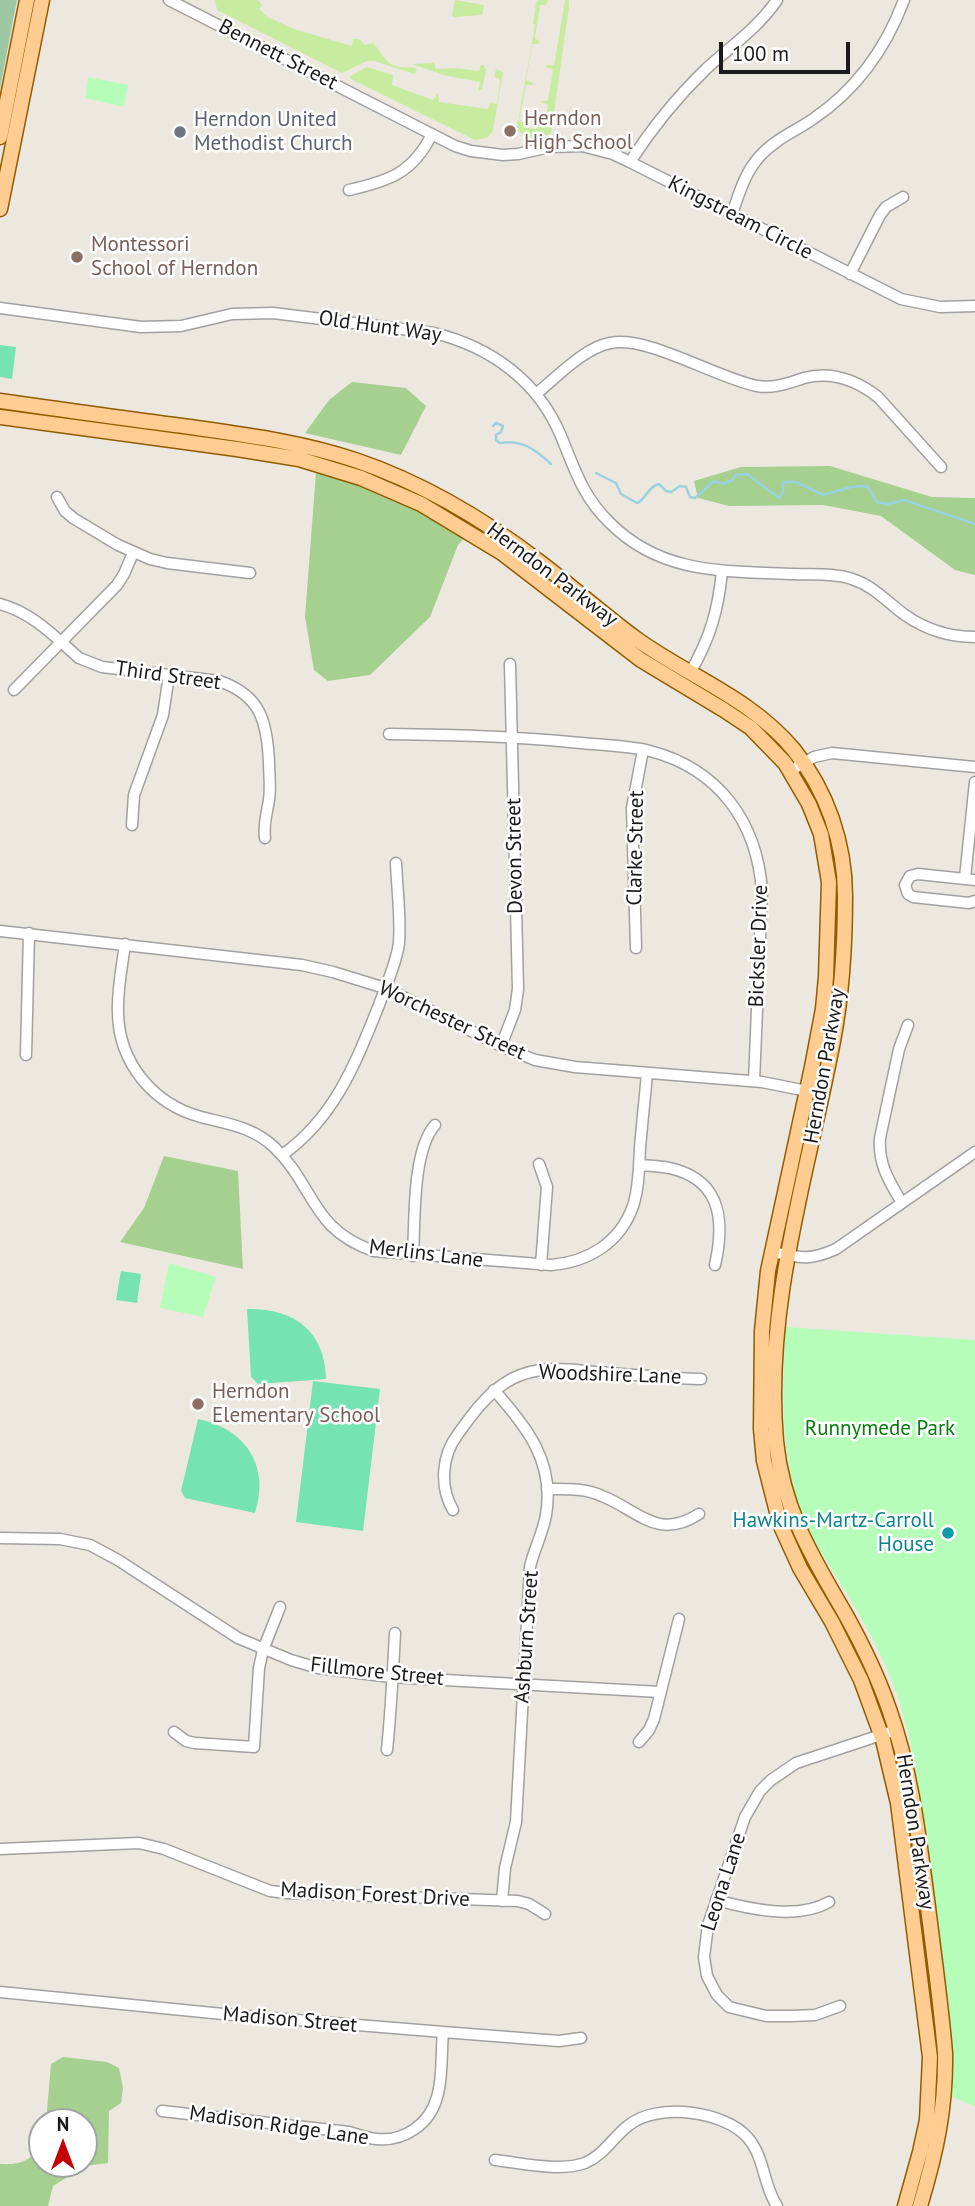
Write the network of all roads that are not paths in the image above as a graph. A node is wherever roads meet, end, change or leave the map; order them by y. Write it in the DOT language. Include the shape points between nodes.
graph roads {
  1 [pos="27,0"];
  2 [pos="42,0"];
  3 [pos="169,0"];
  4 [pos="776,0"];
  5 [pos="904,0"];
  6 [pos="432,134"];
  7 [pos="0,137"];
  8 [pos="503,155"];
  9 [pos="630,162"];
  10 [pos="349,190"];
  11 [pos="903,197"];
  12 [pos="0,209"];
  13 [pos="732,214"];
  14 [pos="850,274"];
  15 [pos="975,306"];
  16 [pos="0,308"];
  17 [pos="536,394"];
  18 [pos="0,401"];
  19 [pos="0,417"];
  20 [pos="941,467"];
  21 [pos="57,497"];
  22 [pos="133,552"];
  23 [pos="722,571"];
  24 [pos="250,573"];
  25 [pos="0,604"];
  26 [pos="975,637"];
  27 [pos="61,642"];
  28 [pos="510,664"];
  29 [pos="690,673"];
  30 [pos="169,675"];
  31 [pos="14,690"];
  32 [pos="388,734"];
  33 [pos="512,736"];
  34 [pos="643,750"];
  35 [pos="804,763"];
  36 [pos="975,767"];
  37 [pos="790,771"];
  38 [pos="975,782"];
  39 [pos="132,825"];
  40 [pos="265,838"];
  41 [pos="396,863"];
  42 [pos="970,879"];
  43 [pos="975,901"];
  44 [pos="0,931"];
  45 [pos="29,933"];
  46 [pos="125,944"];
  47 [pos="636,948"];
  48 [pos="385,988"];
  49 [pos="908,1025"];
  50 [pos="501,1046"];
  51 [pos="26,1055"];
  52 [pos="647,1073"];
  53 [pos="754,1082"];
  54 [pos="807,1090"];
  55 [pos="822,1094"];
  56 [pos="435,1125"];
  57 [pos="975,1152"];
  58 [pos="282,1156"];
  59 [pos="539,1164"];
  60 [pos="639,1166"];
  61 [pos="902,1203"];
  62 [pos="772,1252"];
  63 [pos="788,1255"];
  64 [pos="413,1256"];
  65 [pos="541,1265"];
  66 [pos="715,1265"];
  67 [pos="701,1379"];
  68 [pos="494,1390"];
  69 [pos="547,1489"];
  70 [pos="453,1510"];
  71 [pos="699,1514"];
  72 [pos="0,1538"];
  73 [pos="280,1607"];
  74 [pos="679,1619"];
  75 [pos="395,1633"];
  76 [pos="263,1650"];
  77 [pos="391,1677"];
  78 [pos="523,1684"];
  79 [pos="660,1692"];
  80 [pos="896,1730"];
  81 [pos="174,1732"];
  82 [pos="881,1735"];
  83 [pos="639,1742"];
  84 [pos="387,1750"];
  85 [pos="0,1849"];
  86 [pos="716,1900"];
  87 [pos="502,1901"];
  88 [pos="829,1902"];
  89 [pos="545,1914"];
  90 [pos="0,1992"];
  91 [pos="840,2006"];
  92 [pos="443,2032"];
  93 [pos="581,2038"];
  94 [pos="162,2110"];
  95 [pos="495,2160"];
  96 [pos="777,2206"];
  97 [pos="905,2206"];
  98 [pos="920,2206"];
  1 -- 7 [label="main road"];
  2 -- 12 [label="main road"];
  3 -- 6 [label="street, Bennett Street"];
  4 -- 9 [label="street" via="758,24 687,88"];
  5 -- 13 [label="street" via="889,35 858,79 824,112 760,156 744,180"];
  6 -- 8 [label="street, Bennett Street" via="471,151"];
  6 -- 10 [label="street" via="402,173"];
  8 -- 9 [label="street, Kingstream Circle" via="582,146"];
  9 -- 13 [label="street, Kingstream Circle"];
  11 -- 14 [label="street" via="880,215"];
  13 -- 14 [label="street, Kingstream Circle"];
  14 -- 15 [label="street, Kingstream Circle" via="901,299 940,307"];
  16 -- 17 [label="street, Old Hunt Way" via="141,327 273,313 434,333 485,351"];
  17 -- 20 [label="street" via="587,352 619,341 760,386 818,376 844,378 878,397"];
  17 -- 23 [label="street, Old Hunt Way" via="553,419 584,491 610,523 655,555 693,568"];
  18 -- 29 [label="main road, Herndon Parkway" via="280,440 386,471 512,541 639,640"];
  19 -- 37 [label="main road, Herndon Parkway" via="280,456 329,467 391,490 489,544 635,656 738,718"];
  21 -- 22 [label="street" via="72,518"];
  22 -- 24 [label="street" via="167,563"];
  22 -- 27 [label="street" via="117,585"];
  23 -- 26 [label="street, Old Hunt Way" via="852,579 920,624"];
  23 -- 29 [label="street" via="717,612"];
  25 -- 27 [label="street, Third Street" via="26,613"];
  27 -- 30 [label="street, Third Street" via="79,658 102,667"];
  27 -- 31 [label="street"];
  28 -- 33 [label="street, Devon Street"];
  29 -- 35 [label="main road, Herndon Parkway" via="760,716"];
  30 -- 39 [label="street" via="163,715 134,795"];
  30 -- 40 [label="street, Third Street" via="230,685 257,708 268,743"];
  32 -- 33 [label="street, Bicksler Drive"];
  33 -- 34 [label="street, Bicksler Drive"];
  33 -- 50 [label="street, Devon Street" via="518,989"];
  34 -- 47 [label="street, Clarke Street" via="632,808"];
  34 -- 53 [label="street, Bicksler Drive" via="681,762 712,783 735,808 757,852 762,891"];
  35 -- 36 [label="street" via="832,753"];
  35 -- 37 [label="street"];
  35 -- 55 [label="main road, Herndon Parkway" via="832,819 844,880 839,998"];
  37 -- 54 [label="main road, Herndon Parkway" via="816,819 829,882 824,1000"];
  38 -- 42 [label="street"];
  41 -- 48 [label="street" via="399,944"];
  42 -- 43 [label="street" via="914,874 906,880 906,890 913,897"];
  44 -- 45 [label="street, Worchester Street"];
  45 -- 46 [label="street, Worchester Street"];
  45 -- 51 [label="street"];
  46 -- 48 [label="street, Worchester Street" via="290,963"];
  46 -- 58 [label="street, Merlins Lane" via="119,1030 126,1054 145,1083 186,1112 261,1136"];
  48 -- 50 [label="street, Worchester Street"];
  48 -- 58 [label="street" via="349,1078 309,1134"];
  49 -- 61 [label="street" via="879,1150 885,1174"];
  50 -- 52 [label="street, Worchester Street" via="555,1064"];
  52 -- 53 [label="street, Worchester Street"];
  52 -- 60 [label="street, Merlins Lane"];
  53 -- 54 [label="street, Worchester Street"];
  54 -- 55 [label="street, Worchester Street"];
  54 -- 62 [label="main road, Herndon Parkway"];
  55 -- 63 [label="main road, Herndon Parkway"];
  56 -- 64 [label="street" via="421,1151"];
  57 -- 61 [label="street"];
  58 -- 64 [label="street, Merlins Lane" via="338,1233 374,1251"];
  59 -- 65 [label="street" via="547,1187"];
  60 -- 65 [label="street, Merlins Lane" via="632,1207 611,1241 577,1261"];
  60 -- 66 [label="street" via="675,1169 704,1186 720,1219"];
  61 -- 63 [label="street" via="836,1249 814,1258"];
  62 -- 63 [label="street"];
  62 -- 82 [label="main road, Herndon Parkway" via="764,1303 760,1397 770,1492 792,1553 861,1680"];
  63 -- 80 [label="main road, Herndon Parkway" via="775,1393 776,1440 785,1487 807,1547 856,1633"];
  64 -- 65 [label="street, Merlins Lane"];
  67 -- 68 [label="street, Woodshire Lane" via="543,1369 516,1376"];
  68 -- 69 [label="street, Ashburn Street" via="526,1427 541,1458"];
  68 -- 70 [label="street, Woodshire Lane" via="450,1447 444,1487"];
  69 -- 71 [label="street" via="600,1494 661,1524 681,1523"];
  69 -- 78 [label="street, Ashburn Street" via="545,1520 530,1567"];
  72 -- 76 [label="street, Fillmore Street" via="60,1539 90,1545 222,1630"];
  73 -- 76 [label="street"];
  74 -- 79 [label="street"];
  75 -- 77 [label="street"];
  76 -- 77 [label="street, Fillmore Street" via="318,1668"];
  76 -- 81 [label="street" via="254,1747 195,1744"];
  77 -- 78 [label="street, Fillmore Street"];
  77 -- 84 [label="street"];
  78 -- 79 [label="street, Fillmore Street"];
  78 -- 87 [label="street, Ashburn Street" via="516,1822"];
  79 -- 83 [label="street" via="654,1719"];
  80 -- 82 [label="street, Leona Lane"];
  80 -- 98 [label="main road, Herndon Parkway" via="915,1809 945,2053 941,2129"];
  82 -- 86 [label="street, Leona Lane" via="796,1763 771,1780 745,1817"];
  82 -- 97 [label="main road, Herndon Parkway" via="901,1819 930,2057 927,2120"];
  85 -- 87 [label="street, Madison Forest Drive" via="139,1843 254,1886 287,1893"];
  86 -- 88 [label="street" via="800,1912"];
  86 -- 91 [label="street, Leona Lane" via="704,1957 707,1976 729,2007 766,2016 792,2016 815,2015"];
  87 -- 89 [label="street, Madison Forest Drive" via="529,1904"];
  90 -- 92 [label="street, Madison Street"];
  92 -- 93 [label="street, Madison Street" via="559,2041"];
  92 -- 94 [label="street, Madison Ridge Lane" via="438,2096 428,2117 414,2131 394,2138 376,2140 349,2132"];
  95 -- 96 [label="street" via="576,2165 599,2155 628,2125 643,2118 667,2112 704,2115 734,2125 748,2137"];
}
